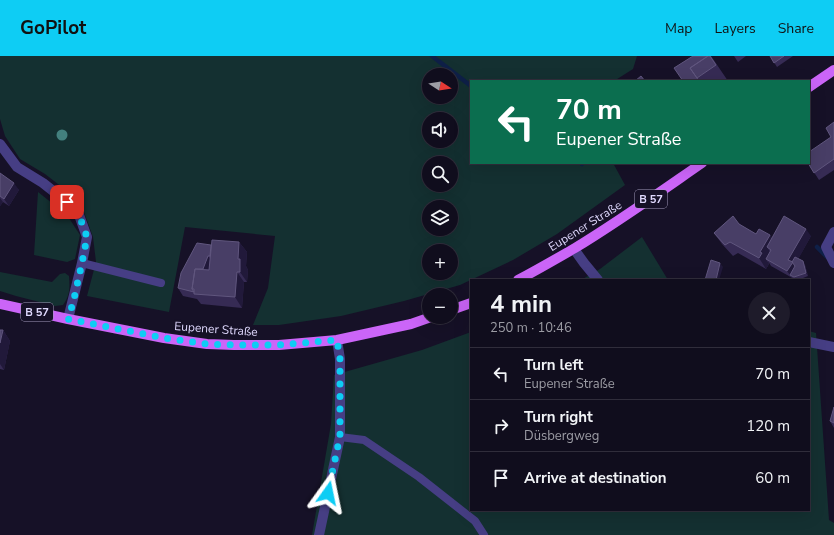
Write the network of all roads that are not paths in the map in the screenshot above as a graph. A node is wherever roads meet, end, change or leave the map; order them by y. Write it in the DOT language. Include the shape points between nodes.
graph roads {
  1 [pos="834,70"];
  2 [pos="810,86"];
  3 [pos="0,144"];
  4 [pos="701,164"];
  5 [pos="834,232"];
  6 [pos="574,249"];
  7 [pos="82,263"];
  8 [pos="834,264"];
  9 [pos="520,279"];
  10 [pos="597,279"];
  11 [pos="161,283"];
  12 [pos="470,302"];
  13 [pos="0,304"];
  14 [pos="458,307"];
  15 [pos="68,319"];
  16 [pos="422,320"];
  17 [pos="337,340"];
  18 [pos="810,342"];
  19 [pos="834,347"];
  20 [pos="340,436"];
  21 [pos="320,535"];
  22 [pos="484,535"];
  1 -- 2 [label="main road"];
  3 -- 7 [label="street" via="17,167 43,183 79,215 87,237"];
  4 -- 6 [label="main road, Eupener Straße / B 57"];
  5 -- 8 [label="street" via="826,247"];
  6 -- 9 [label="main road, Eupener Straße / B 57"];
  6 -- 10 [label="street"];
  7 -- 11 [label="lane"];
  7 -- 15 [label="street"];
  12 -- 14 [label="main road"];
  13 -- 15 [label="main road, Eupener Straße / B 57"];
  15 -- 17 [label="main road, Eupener Straße / B 57" via="207,344 279,345"];
  16 -- 17 [label="main road, Eupener Straße / B 57"];
  17 -- 20 [label="street" via="340,359"];
  18 -- 19 [label="street"];
  20 -- 21 [label="street"];
  20 -- 22 [label="lane" via="364,440 419,477 475,521"];
}
